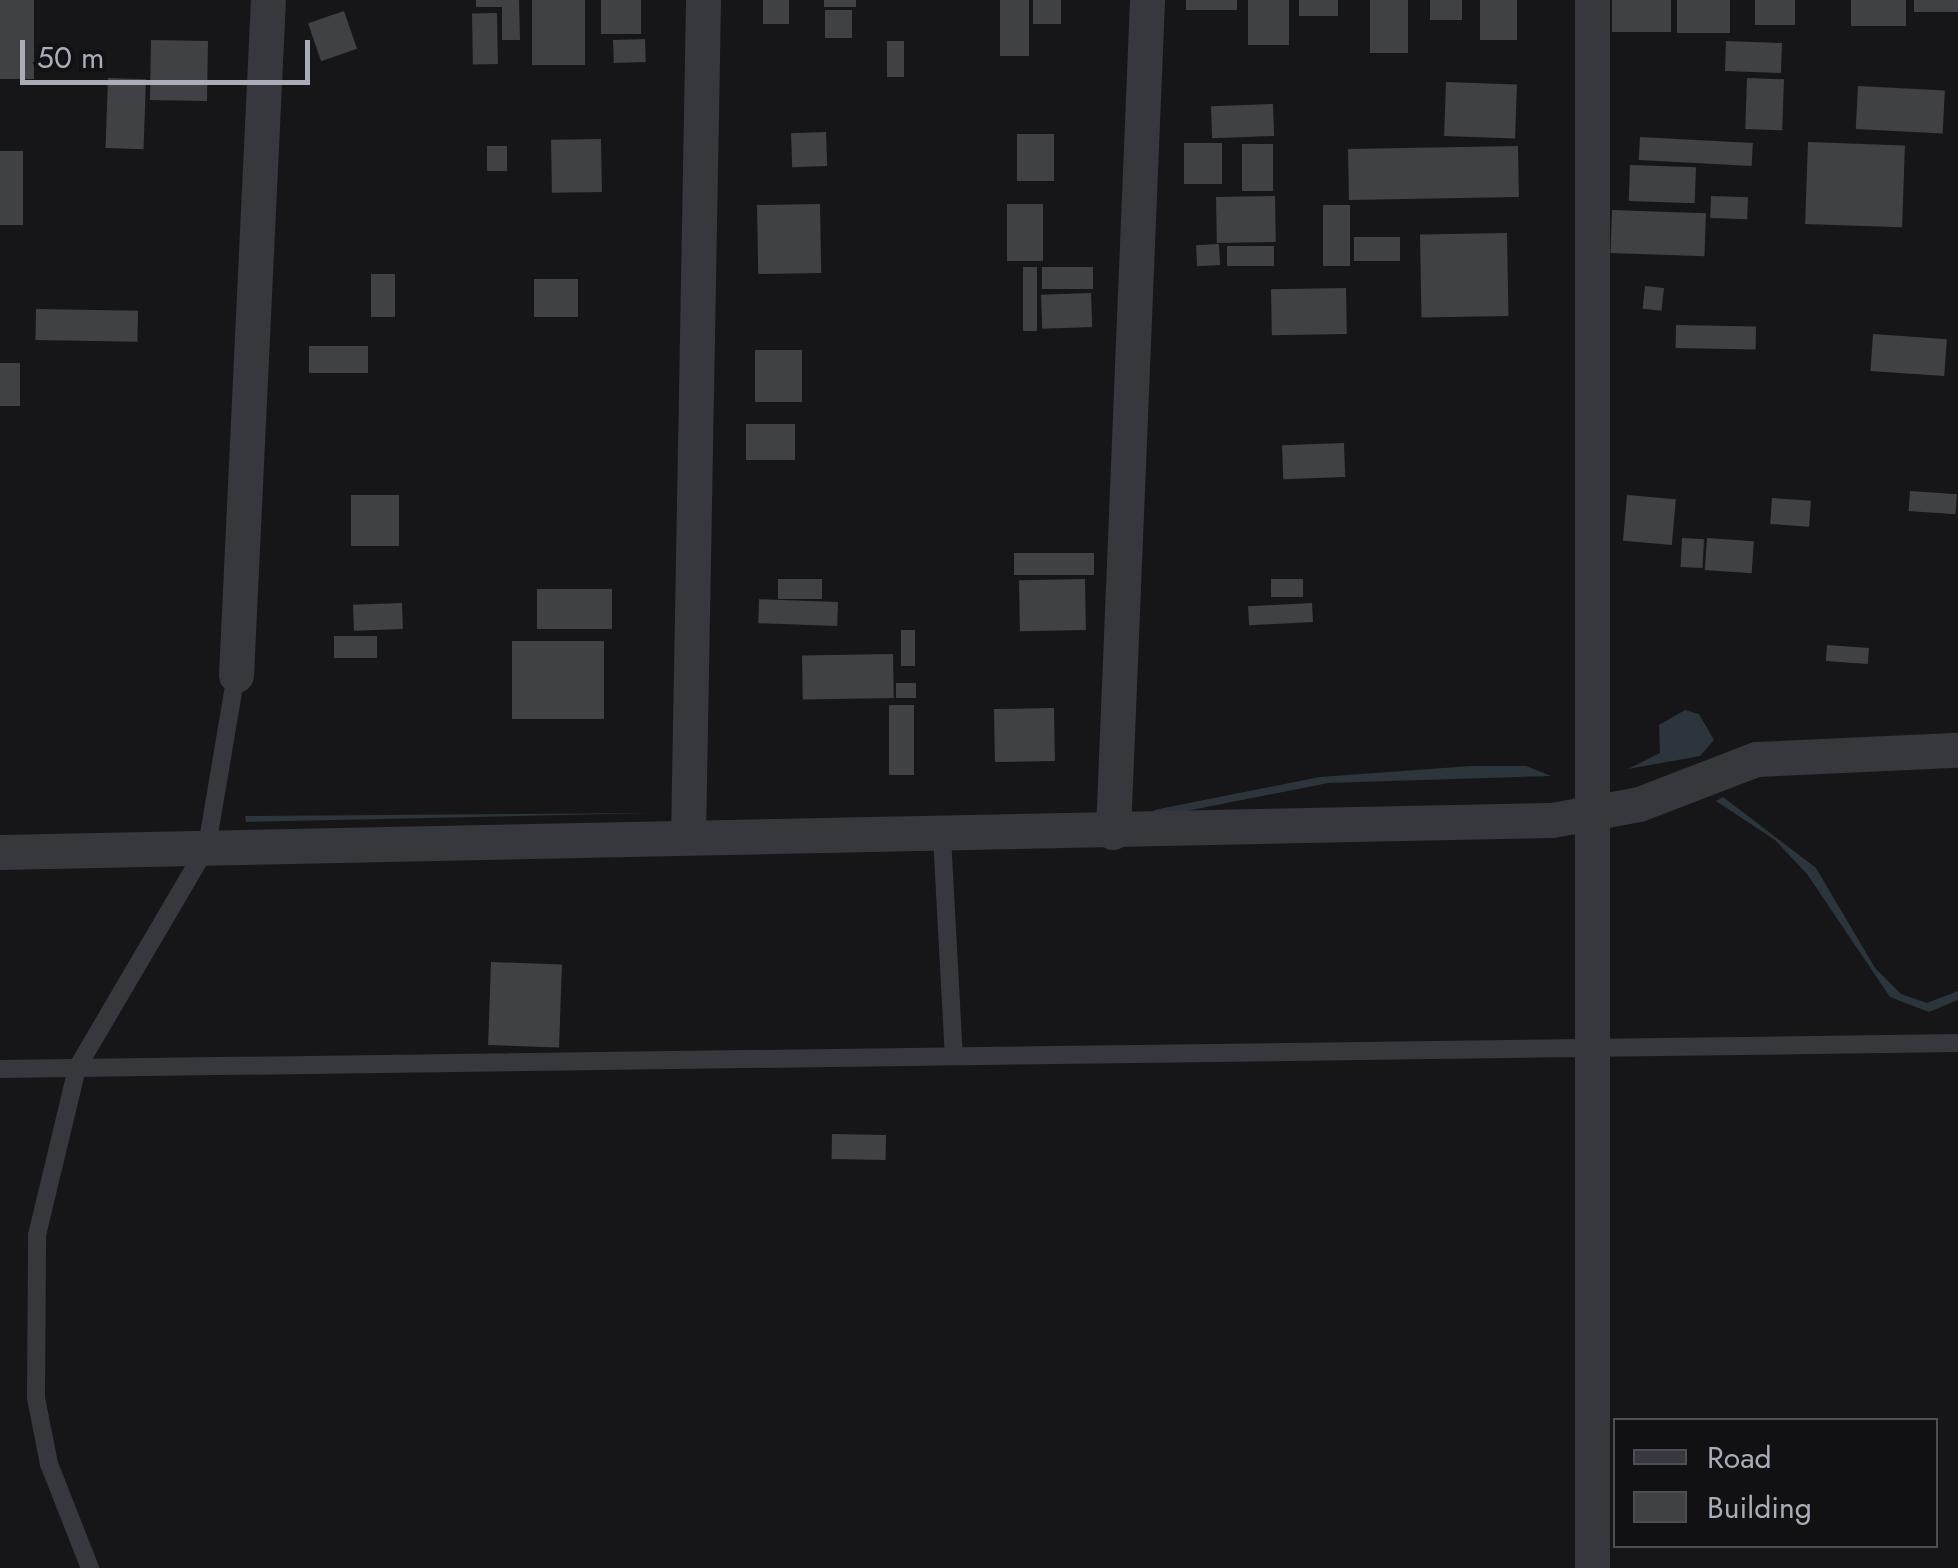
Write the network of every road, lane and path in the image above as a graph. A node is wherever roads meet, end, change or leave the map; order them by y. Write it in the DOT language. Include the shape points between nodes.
graph roads {
  1 [pos="268,0"];
  2 [pos="702,0"];
  3 [pos="1148,0"];
  4 [pos="1592,0"];
  5 [pos="236,674"];
  6 [pos="1958,750"];
  7 [pos="1595,816"];
  8 [pos="1113,832"];
  9 [pos="688,837"];
  10 [pos="942,837"];
  11 [pos="206,846"];
  12 [pos="0,852"];
  13 [pos="1958,1043"];
  14 [pos="1588,1048"];
  15 [pos="954,1056"];
  16 [pos="77,1068"];
  17 [pos="0,1069"];
  18 [pos="90,1568"];
  19 [pos="1592,1568"];
  1 -- 5 [label="street"];
  2 -- 9 [label="street"];
  3 -- 8 [label="street"];
  4 -- 7 [label="street"];
  5 -- 11 [label="lane"];
  6 -- 7 [label="street" via="1756,759"];
  7 -- 8 [label="street"];
  7 -- 14 [label="street"];
  8 -- 10 [label="street"];
  9 -- 10 [label="street"];
  9 -- 11 [label="street"];
  10 -- 15 [label="lane"];
  11 -- 12 [label="street"];
  11 -- 16 [label="lane"];
  13 -- 14 [label="lane"];
  14 -- 15 [label="lane"];
  14 -- 19 [label="street"];
  15 -- 16 [label="lane"];
  16 -- 17 [label="lane"];
  16 -- 18 [label="lane" via="36,1235 36,1398 49,1464"];
}
